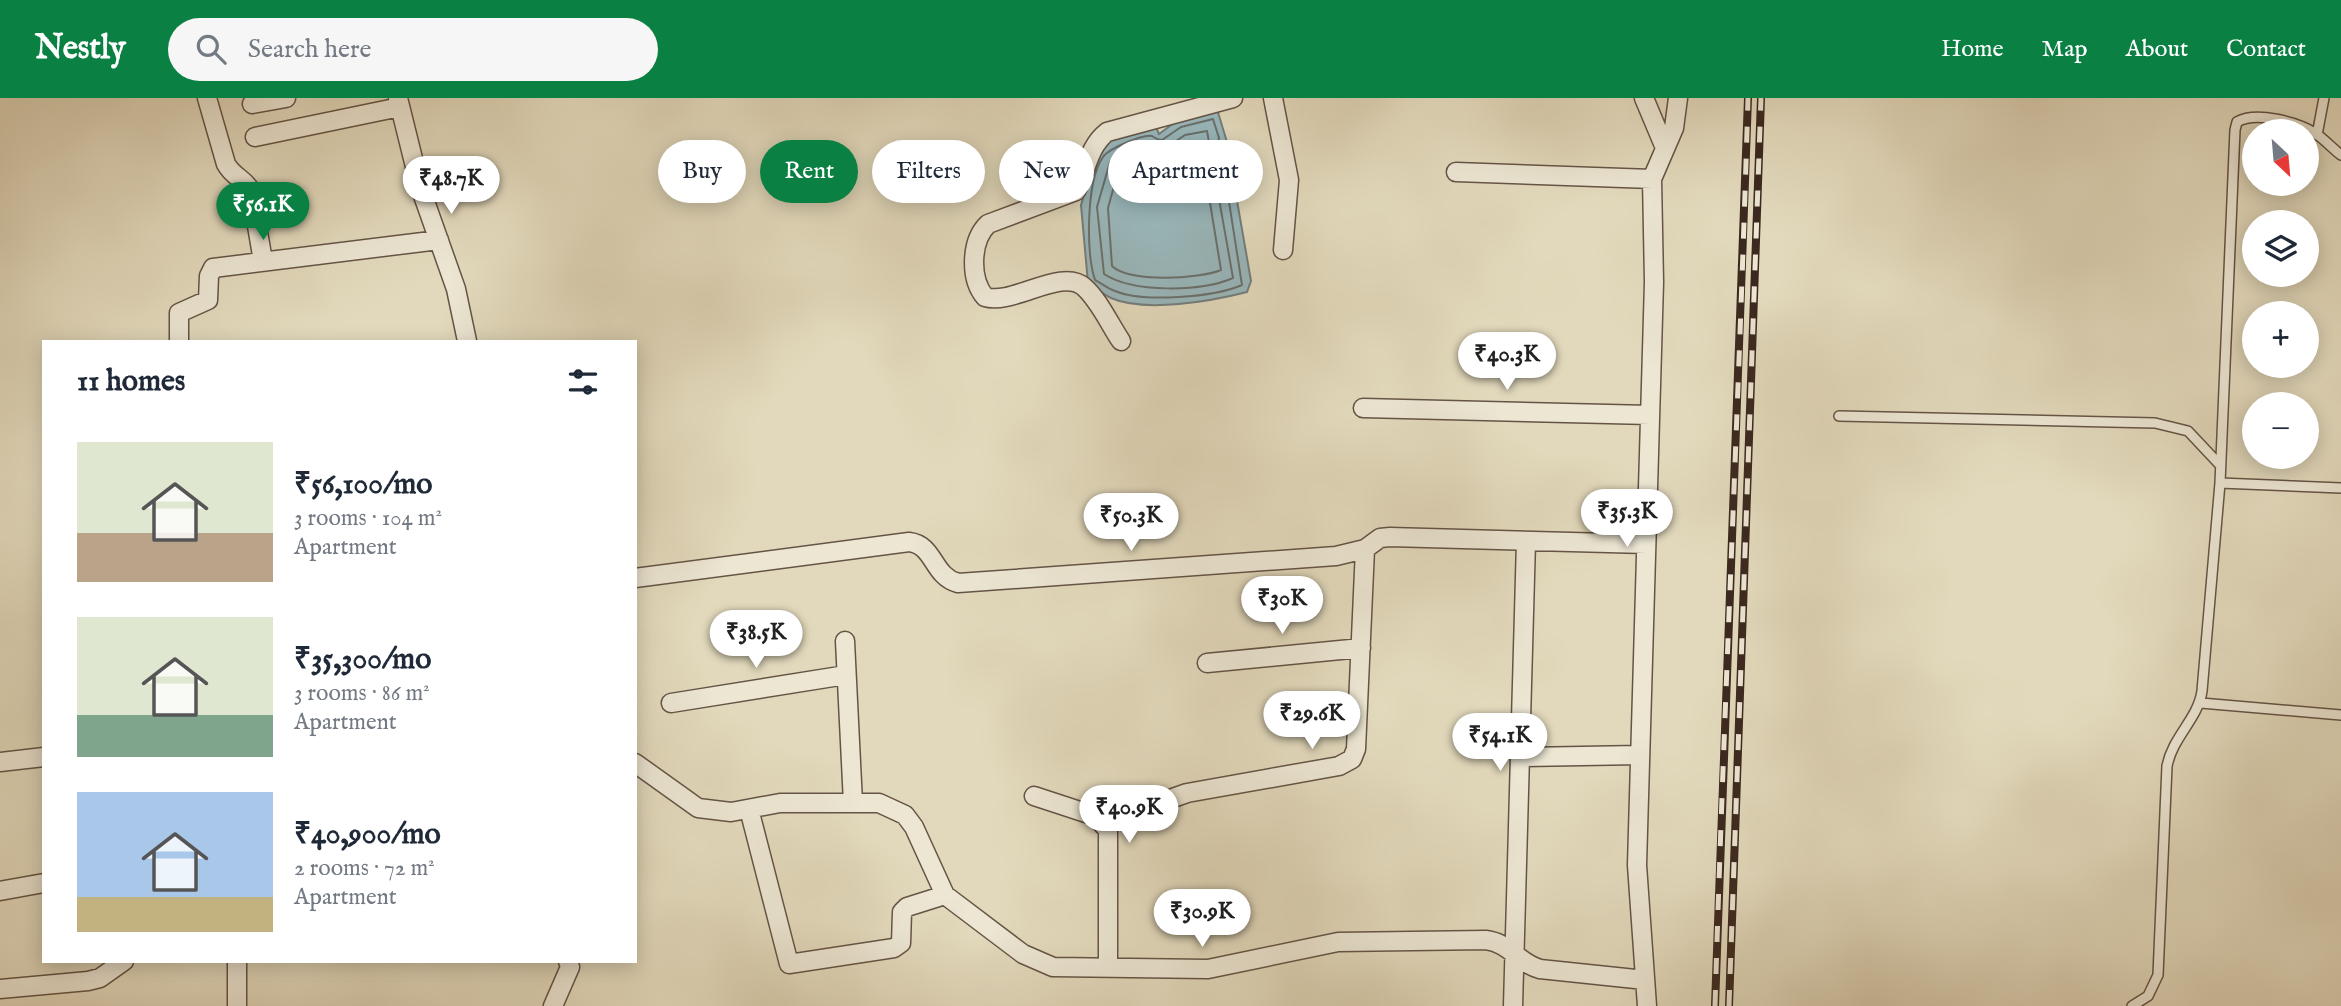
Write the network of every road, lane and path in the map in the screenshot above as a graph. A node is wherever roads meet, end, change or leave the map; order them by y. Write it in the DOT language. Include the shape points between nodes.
graph roads {
  1 [pos="207,98"];
  2 [pos="286,98"];
  3 [pos="1233,98"];
  4 [pos="1273,98"];
  5 [pos="1644,98"];
  6 [pos="1678,98"];
  7 [pos="2323,98"];
  8 [pos="399,103"];
  9 [pos="252,104"];
  10 [pos="2242,121"];
  11 [pos="2319,123"];
  12 [pos="255,137"];
  13 [pos="2319,137"];
  14 [pos="1665,148"];
  15 [pos="2341,155"];
  16 [pos="1456,172"];
  17 [pos="1652,179"];
  18 [pos="439,240"];
  19 [pos="1283,250"];
  20 [pos="264,261"];
  21 [pos="179,340"];
  22 [pos="467,340"];
  23 [pos="1121,341"];
  24 [pos="1363,408"];
  25 [pos="1650,415"];
  26 [pos="1839,416"];
  27 [pos="2220,466"];
  28 [pos="2220,483"];
  29 [pos="2341,488"];
  30 [pos="1526,541"];
  31 [pos="1646,544"];
  32 [pos="1365,549"];
  33 [pos="637,578"];
  34 [pos="845,641"];
  35 [pos="1361,648"];
  36 [pos="1207,663"];
  37 [pos="846,675"];
  38 [pos="671,703"];
  39 [pos="2201,703"];
  40 [pos="2341,715"];
  41 [pos="1640,755"];
  42 [pos="42,757"];
  43 [pos="1520,757"];
  44 [pos="0,762"];
  45 [pos="637,765"];
  46 [pos="1034,796"];
  47 [pos="853,803"];
  48 [pos="750,809"];
  49 [pos="1103,823"];
  50 [pos="42,883"];
  51 [pos="0,891"];
  52 [pos="945,895"];
  53 [pos="1514,952"];
  54 [pos="121,963"];
  55 [pos="237,963"];
  56 [pos="569,963"];
  57 [pos="1108,968"];
  58 [pos="1645,981"];
  59 [pos="0,989"];
  60 [pos="237,1006"];
  61 [pos="553,1006"];
  62 [pos="1513,1006"];
  63 [pos="1647,1006"];
  64 [pos="2132,1006"];
  1 -- 20 [label="street" via="226,164 251,191"];
  2 -- 9 [label="street"];
  3 -- 23 [label="street" via="1107,132 1091,149 1076,191 988,224 978,233 974,248 978,289 985,297 1003,298 1072,281 1084,287"];
  4 -- 19 [label="street" via="1289,180"];
  5 -- 14 [label="street"];
  6 -- 14 [label="street" via="1674,128"];
  7 -- 11 [label="lane"];
  8 -- 12 [label="street"];
  8 -- 18 [label="street"];
  10 -- 27 [label="lane" via="2235,130"];
  13 -- 15 [label="lane"];
  14 -- 17 [label="street"];
  16 -- 17 [label="street"];
  17 -- 25 [label="street"];
  18 -- 20 [label="street"];
  18 -- 22 [label="street"];
  20 -- 21 [label="street" via="213,268 208,300 179,313"];
  24 -- 25 [label="street"];
  25 -- 31 [label="street"];
  26 -- 27 [label="lane" via="2155,423 2188,431"];
  27 -- 28 [label="lane"];
  28 -- 29 [label="lane"];
  28 -- 39 [label="lane"];
  30 -- 31 [label="street"];
  30 -- 32 [label="street" via="1390,537"];
  30 -- 43 [label="street"];
  31 -- 41 [label="street"];
  32 -- 33 [label="street" via="1336,556 958,583 939,573 919,543 909,542"];
  32 -- 35 [label="street"];
  34 -- 37 [label="street"];
  35 -- 36 [label="street"];
  35 -- 49 [label="street" via="1352,759 1339,766 1180,795"];
  37 -- 38 [label="street"];
  37 -- 47 [label="street"];
  39 -- 40 [label="lane"];
  39 -- 64 [label="lane" via="2169,755 2158,975 2148,996"];
  41 -- 43 [label="street"];
  41 -- 58 [label="street" via="1637,865"];
  42 -- 44 [label="street"];
  43 -- 53 [label="street"];
  45 -- 48 [label="street" via="698,808"];
  46 -- 49 [label="street" via="1095,816"];
  47 -- 48 [label="street" via="780,803"];
  47 -- 52 [label="street" via="878,803 905,815"];
  48 -- 52 [label="street" via="789,964 894,948 901,943 902,912 907,906"];
  49 -- 57 [label="street" via="1110,840"];
  50 -- 51 [label="street"];
  52 -- 57 [label="street" via="1038,963"];
  53 -- 57 [label="street" via="1486,940 1338,942 1208,969"];
  53 -- 58 [label="street" via="1540,969"];
  53 -- 62 [label="street"];
  54 -- 59 [label="street" via="88,981"];
  55 -- 60 [label="street"];
  56 -- 61 [label="street"];
  58 -- 63 [label="street"];
}
